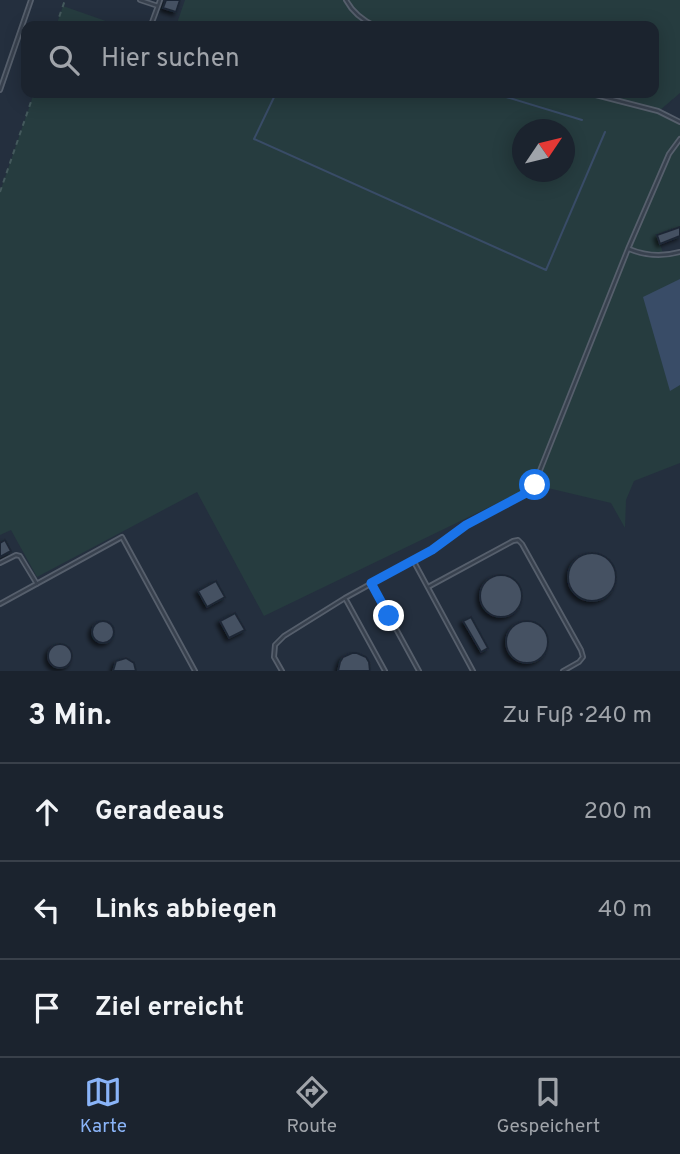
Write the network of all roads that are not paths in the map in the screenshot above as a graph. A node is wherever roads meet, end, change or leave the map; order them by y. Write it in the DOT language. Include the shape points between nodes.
graph roads {
  1 [pos="31,0"];
  2 [pos="140,0"];
  3 [pos="160,0"];
  4 [pos="346,0"];
  5 [pos="158,6"];
  6 [pos="24,21"];
  7 [pos="152,21"];
  8 [pos="366,21"];
  9 [pos="21,29"];
  10 [pos="0,90"];
  11 [pos="607,98"];
  12 [pos="680,122"];
  13 [pos="680,139"];
  14 [pos="628,249"];
  15 [pos="680,252"];
  16 [pos="413,560"];
  17 [pos="0,563"];
  18 [pos="371,583"];
  19 [pos="37,584"];
  20 [pos="428,587"];
  21 [pos="345,597"];
  22 [pos="0,604"];
  23 [pos="195,671"];
  24 [pos="282,671"];
  25 [pos="385,671"];
  26 [pos="419,671"];
  27 [pos="473,671"];
  28 [pos="563,671"];
  1 -- 6 [label="lane"];
  2 -- 5 [label="lane"];
  3 -- 5 [label="lane"];
  4 -- 8 [label="lane"];
  5 -- 7 [label="lane"];
  9 -- 10 [label="lane"];
  11 -- 12 [label="lane" via="658,111"];
  13 -- 14 [label="lane" via="669,154"];
  14 -- 15 [label="lane" via="664,256"];
  14 -- 16 [label="lane" via="533,488"];
  16 -- 18 [label="lane"];
  16 -- 20 [label="lane"];
  17 -- 19 [label="lane" via="20,556"];
  18 -- 21 [label="lane"];
  18 -- 26 [label="lane"];
  19 -- 22 [label="lane"];
  19 -- 23 [label="lane" via="122,537"];
  20 -- 27 [label="lane"];
  20 -- 28 [label="lane" via="518,540 581,650 579,662"];
  21 -- 24 [label="lane" via="275,645 274,657"];
  21 -- 25 [label="lane"];
}
